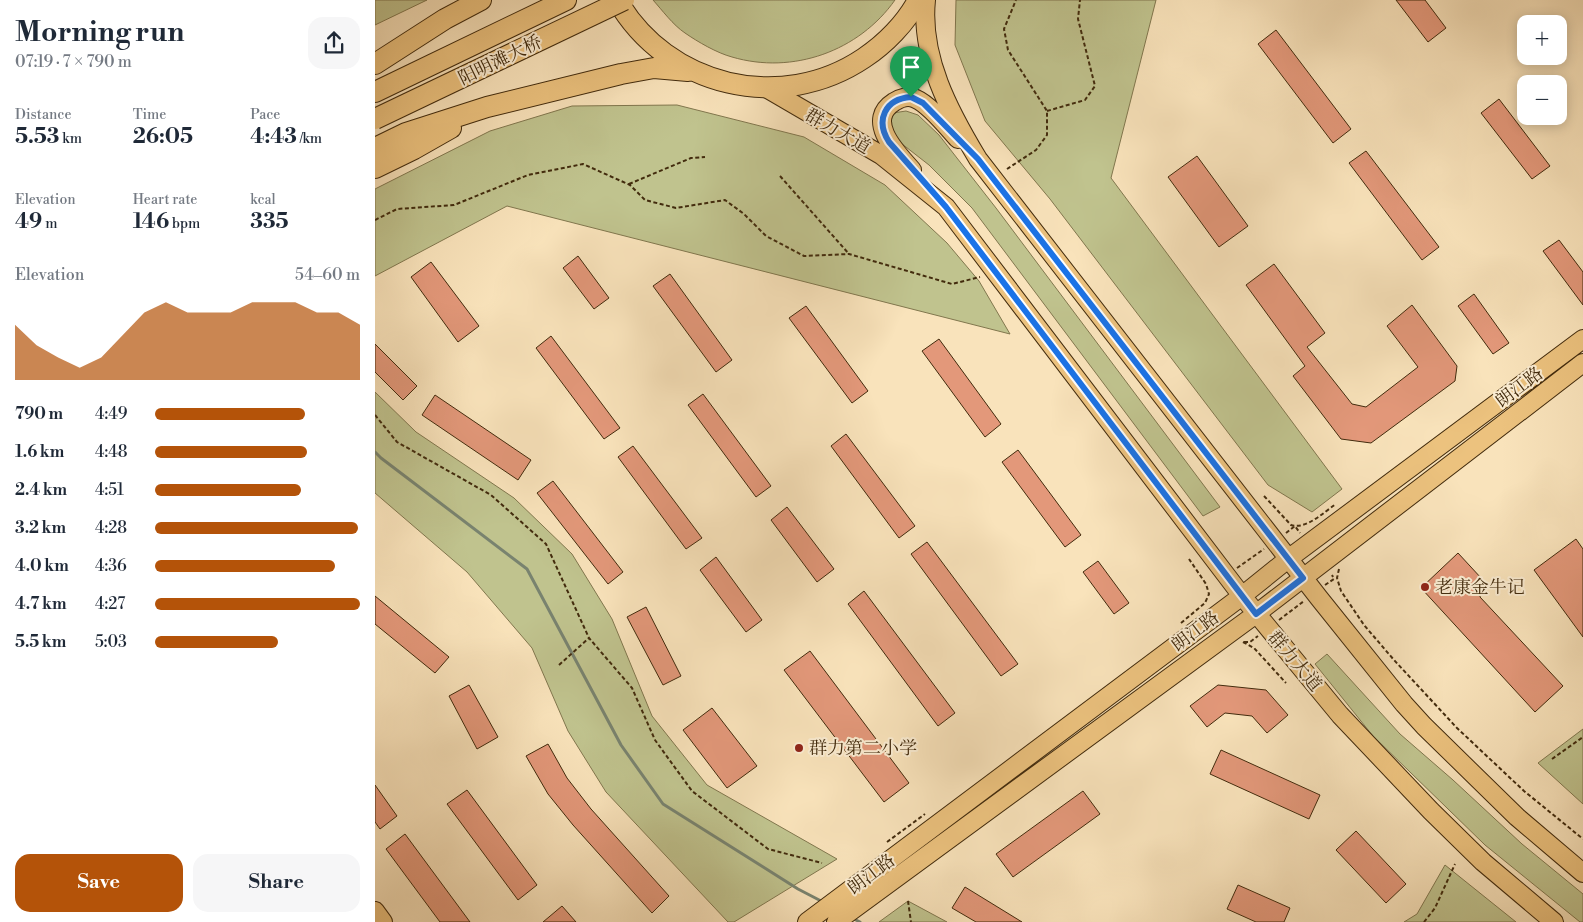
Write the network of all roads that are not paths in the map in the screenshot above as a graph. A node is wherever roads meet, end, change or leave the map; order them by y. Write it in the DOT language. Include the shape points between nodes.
graph roads {
  1 [pos="481,0"];
  2 [pos="566,0"];
  3 [pos="617,0"];
  4 [pos="624,0"];
  5 [pos="918,0"];
  6 [pos="926,0"];
  7 [pos="445,19"];
  8 [pos="375,50"];
  9 [pos="375,64"];
  10 [pos="692,71"];
  11 [pos="766,88"];
  12 [pos="375,92"];
  13 [pos="487,107"];
  14 [pos="375,119"];
  15 [pos="375,148"];
  16 [pos="978,159"];
  17 [pos="375,168"];
  18 [pos="946,207"];
  19 [pos="1583,339"];
  20 [pos="1583,364"];
  21 [pos="1288,559"];
  22 [pos="1303,578"];
  23 [pos="1242,596"];
  24 [pos="1256,614"];
  25 [pos="1583,873"];
  26 [pos="375,911"];
  27 [pos="383,922"];
  28 [pos="807,922"];
  29 [pos="837,922"];
  30 [pos="1554,922"];
  1 -- 7 [label="highway"];
  2 -- 12 [label="highway, 阳明滩大桥"];
  3 -- 10 [label="highway" via="643,36"];
  4 -- 14 [label="highway, 阳明滩大桥, bridge"];
  5 -- 11 [label="highway" via="897,29 876,50 851,66 824,79"];
  6 -- 16 [label="main road" via="927,48 952,114"];
  7 -- 8 [label="highway"];
  7 -- 9 [label="highway"];
  10 -- 11 [label="highway" via="728,84"];
  10 -- 13 [label="highway" via="654,68"];
  11 -- 18 [label="main road, 群力大道" via="881,155"];
  13 -- 15 [label="highway" via="406,133"];
  13 -- 17 [label="highway"];
  16 -- 18 [label="main road" via="917,99 899,98 887,107 883,121 885,135"];
  16 -- 21 [label="main road"];
  18 -- 23 [label="main road, 群力大道"];
  19 -- 21 [label="main road, 朗江路"];
  20 -- 22 [label="main road, 朗江路"];
  21 -- 22 [label="main road"];
  21 -- 23 [label="main road, 朗江路"];
  22 -- 24 [label="main road, 朗江路"];
  22 -- 25 [label="main road" via="1424,726 1517,817"];
  23 -- 24 [label="main road, 群力大道"];
  23 -- 28 [label="main road, 朗江路"];
  24 -- 29 [label="main road, 朗江路"];
  24 -- 30 [label="main road, 群力大道" via="1372,750 1483,862"];
  26 -- 27 [label="main road"];
}
